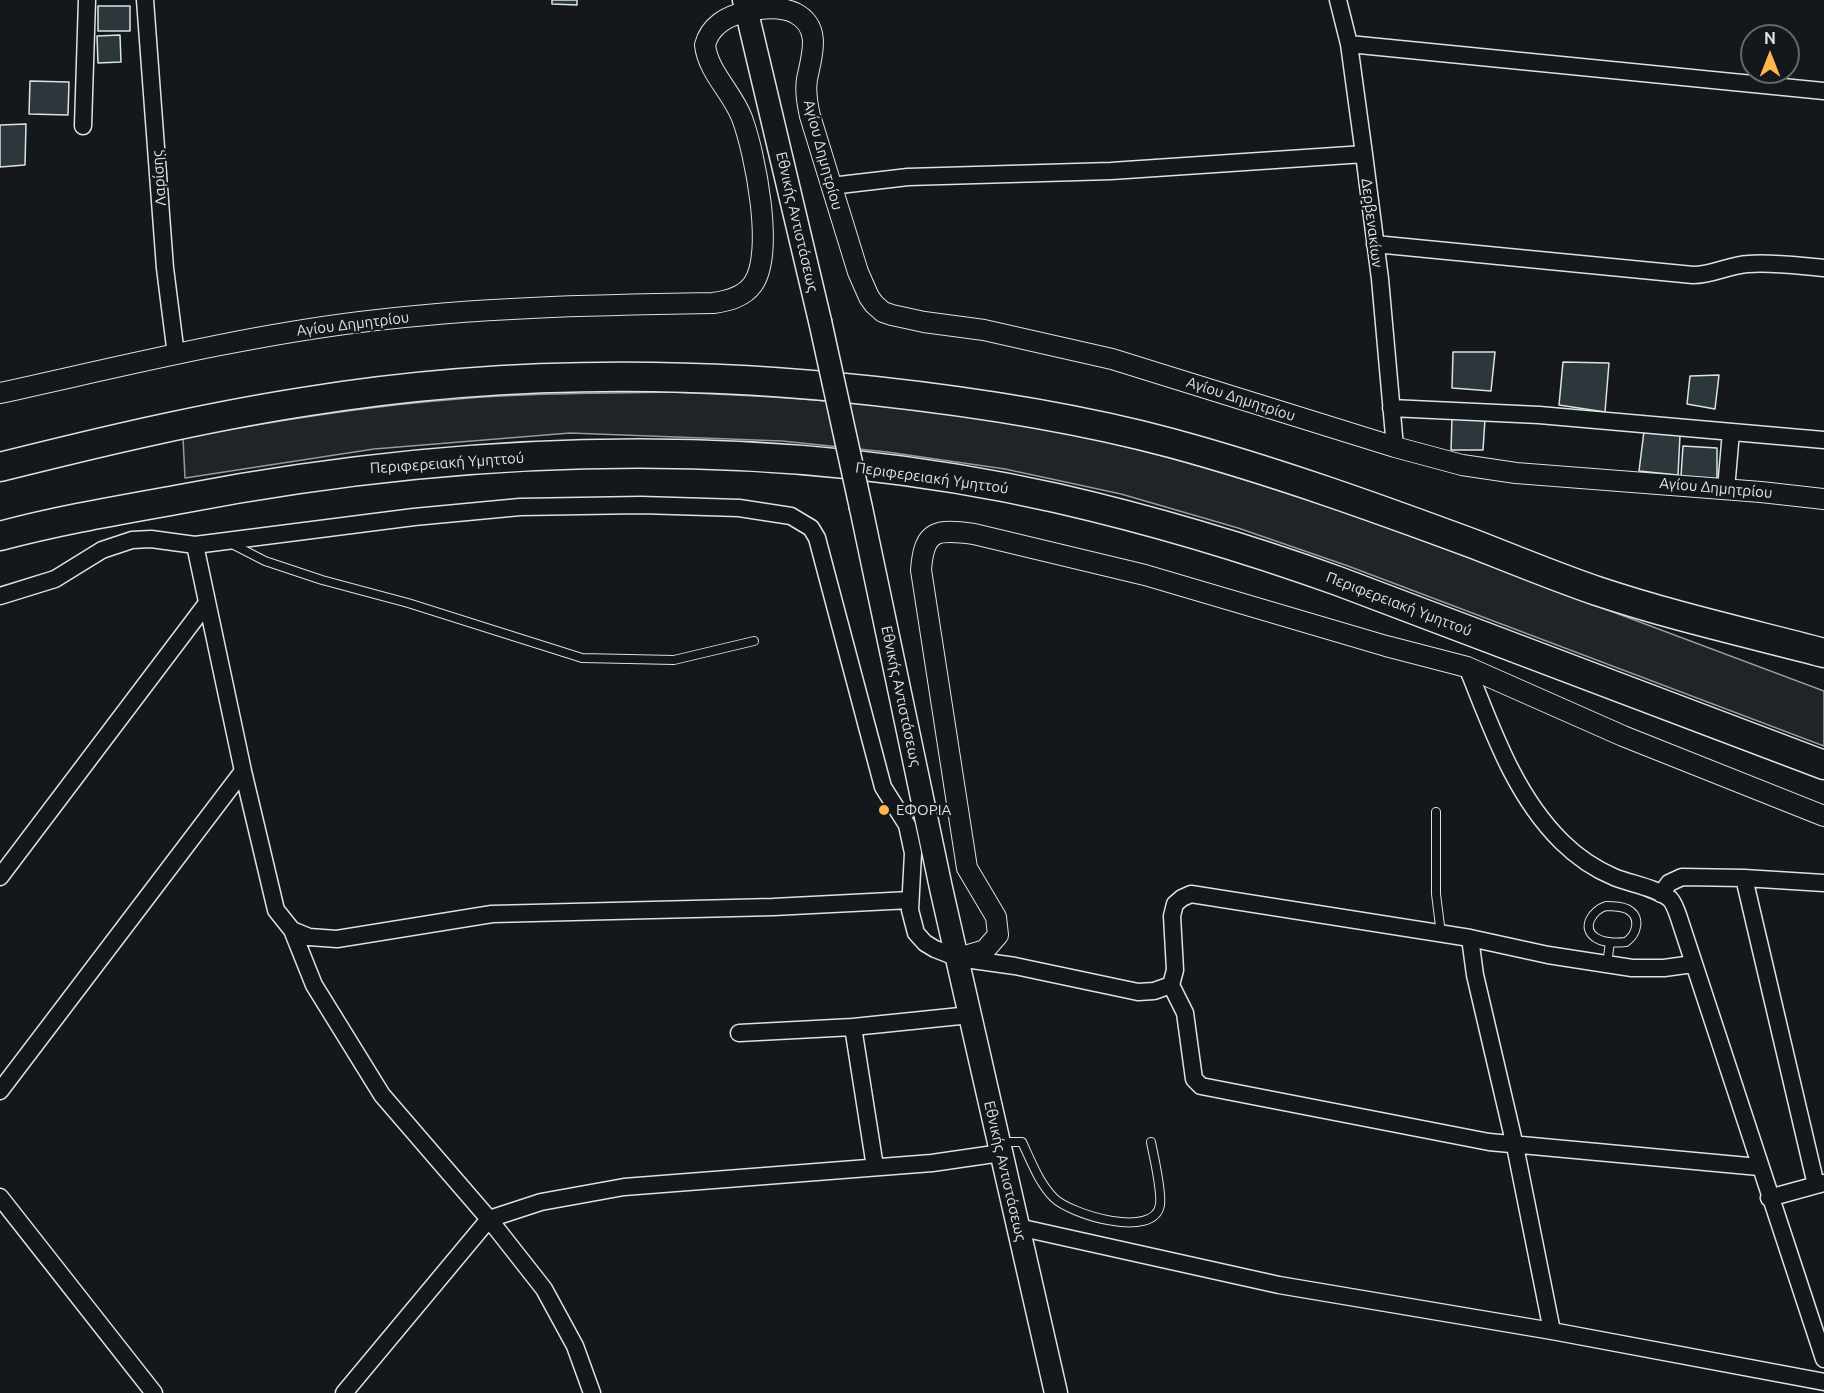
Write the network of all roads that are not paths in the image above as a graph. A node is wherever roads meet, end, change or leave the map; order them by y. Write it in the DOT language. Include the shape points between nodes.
graph roads {
  1 [pos="87,0"];
  2 [pos="145,0"];
  3 [pos="1338,0"];
  4 [pos="746,6"];
  5 [pos="1349,44"];
  6 [pos="1824,91"];
  7 [pos="82,126"];
  8 [pos="1364,154"];
  9 [pos="831,186"];
  10 [pos="1375,244"];
  11 [pos="1824,268"];
  12 [pos="176,355"];
  13 [pos="0,393"];
  14 [pos="1391,408"];
  15 [pos="1731,432"];
  16 [pos="1824,440"];
  17 [pos="1395,447"];
  18 [pos="49,455"];
  19 [pos="0,462"];
  20 [pos="0,467"];
  21 [pos="1726,489"];
  22 [pos="1824,499"];
  23 [pos="172,500"];
  24 [pos="0,536"];
  25 [pos="227,541"];
  26 [pos="195,545"];
  27 [pos="0,552"];
  28 [pos="0,596"];
  29 [pos="207,603"];
  30 [pos="754,641"];
  31 [pos="1824,653"];
  32 [pos="1467,667"];
  33 [pos="1824,765"];
  34 [pos="243,771"];
  35 [pos="1436,812"];
  36 [pos="1824,816"];
  37 [pos="0,878"];
  38 [pos="1744,878"];
  39 [pos="1824,883"];
  40 [pos="1661,894"];
  41 [pos="910,900"];
  42 [pos="292,930"];
  43 [pos="1441,934"];
  44 [pos="1470,938"];
  45 [pos="1610,942"];
  46 [pos="958,958"];
  47 [pos="1607,964"];
  48 [pos="1693,964"];
  49 [pos="1171,985"];
  50 [pos="970,1015"];
  51 [pos="854,1027"];
  52 [pos="739,1033"];
  53 [pos="0,1091"];
  54 [pos="1151,1142"];
  55 [pos="1515,1146"];
  56 [pos="1000,1147"];
  57 [pos="875,1167"];
  58 [pos="1759,1167"];
  59 [pos="1820,1184"];
  60 [pos="0,1197"];
  61 [pos="1769,1198"];
  62 [pos="489,1219"];
  63 [pos="1018,1227"];
  64 [pos="1552,1331"];
  65 [pos="1824,1359"];
  66 [pos="1824,1382"];
  67 [pos="154,1393"];
  68 [pos="344,1393"];
  69 [pos="592,1393"];
  70 [pos="1056,1393"];
  1 -- 7 [label="street"];
  2 -- 12 [label="street, Λαρίσης" via="165,268"];
  3 -- 5 [label="street, Δερβενακίων"];
  4 -- 9 [label="street, Αγίου Δημητρίου" via="790,10 807,22 812,32 807,103"];
  4 -- 12 [label="street, Αγίου Δημητρίου" via="712,30 705,45 710,63 742,118 759,195 761,265 747,291 713,303 525,309 360,321"];
  4 -- 46 [label="main road, Εθνικής Αντιστάσεως, bridge" via="820,321"];
  5 -- 6 [label="street"];
  5 -- 8 [label="street, Δερβενακίων"];
  8 -- 9 [label="street" via="1111,171 908,177"];
  8 -- 10 [label="street, Δερβενακίων"];
  9 -- 17 [label="street, Αγίου Δημητρίου" via="863,286 883,312 905,319 1006,334 1112,359"];
  10 -- 11 [label="street" via="1693,275 1764,263"];
  10 -- 14 [label="street, Δερβενακίων"];
  12 -- 13 [label="street, Αγίου Δημητρίου"];
  14 -- 15 [label="street" via="1539,415"];
  14 -- 17 [label="street, Δερβενακίων"];
  15 -- 16 [label="street"];
  15 -- 21 [label="street"];
  17 -- 21 [label="street, Αγίου Δημητρίου" via="1500,471"];
  18 -- 19 [label="highway"];
  18 -- 20 [label="highway"];
  18 -- 31 [label="highway" via="176,425 304,401 484,382 595,376 742,379 936,397 1040,413 1170,443 1317,487 1594,590"];
  21 -- 22 [label="street, Αγίου Δημητρίου"];
  23 -- 24 [label="highway, Περιφερειακή Υμηττού"];
  23 -- 27 [label="highway"];
  23 -- 33 [label="highway, Περιφερειακή Υμηττού" via="352,470 443,461 598,454 758,458 906,472 1053,497 1268,556"];
  25 -- 26 [label="street"];
  25 -- 30 [label="lane" via="265,561 322,580 582,658 674,660"];
  25 -- 41 [label="street" via="414,517 531,507 701,506 791,516 801,521 811,528 822,554 883,787 907,825 913,853"];
  26 -- 28 [label="street" via="132,540 102,550 55,579"];
  26 -- 29 [label="street"];
  29 -- 34 [label="street"];
  29 -- 37 [label="street"];
  32 -- 36 [label="street" via="1623,736"];
  32 -- 40 [label="street" via="1509,769 1540,817 1584,860 1612,876"];
  32 -- 46 [label="street" via="1145,575 974,534 938,533 928,540 921,570 967,868 996,917 998,935 985,950"];
  34 -- 42 [label="street" via="276,910"];
  34 -- 53 [label="street"];
  35 -- 43 [label="lane" via="1436,894"];
  38 -- 39 [label="street"];
  38 -- 40 [label="street" via="1682,877 1669,883"];
  38 -- 59 [label="street"];
  40 -- 48 [label="street" via="1671,900 1678,915"];
  41 -- 42 [label="street" via="492,914 337,939 309,937"];
  41 -- 46 [label="street" via="916,933 935,949"];
  42 -- 62 [label="street" via="314,985 382,1095"];
  43 -- 44 [label="street"];
  43 -- 49 [label="street" via="1191,894 1175,904 1172,916 1175,970"];
  44 -- 47 [label="street"];
  44 -- 55 [label="street"];
  45 -- 45 [label="lane" via="1626,942 1635,932 1636,919 1627,909 1606,906 1595,911 1589,923 1590,932 1595,938"];
  45 -- 47 [label="lane"];
  46 -- 49 [label="street" via="1138,992"];
  46 -- 50 [label="main road, Εθνικής Αντιστάσεως"];
  47 -- 48 [label="street" via="1664,968"];
  48 -- 58 [label="street"];
  49 -- 55 [label="street" via="1185,1013 1194,1079 1201,1086"];
  50 -- 51 [label="street"];
  50 -- 56 [label="main road, Εθνικής Αντιστάσεως"];
  51 -- 52 [label="street"];
  51 -- 57 [label="street"];
  54 -- 56 [label="lane" via="1160,1206 1147,1222 1128,1223 1108,1220 1056,1200 1044,1187 1023,1142"];
  55 -- 58 [label="street"];
  55 -- 64 [label="street"];
  56 -- 57 [label="street" via="965,1159"];
  56 -- 63 [label="main road, Εθνικής Αντιστάσεως"];
  57 -- 62 [label="street" via="615,1188 542,1202"];
  58 -- 61 [label="street"];
  59 -- 61 [label="street"];
  60 -- 67 [label="street"];
  61 -- 65 [label="street"];
  62 -- 68 [label="street"];
  62 -- 69 [label="street" via="544,1289 574,1346"];
  63 -- 64 [label="street" via="1279,1285"];
  63 -- 70 [label="main road, Εθνικής Αντιστάσεως"];
  64 -- 66 [label="street"];
}
